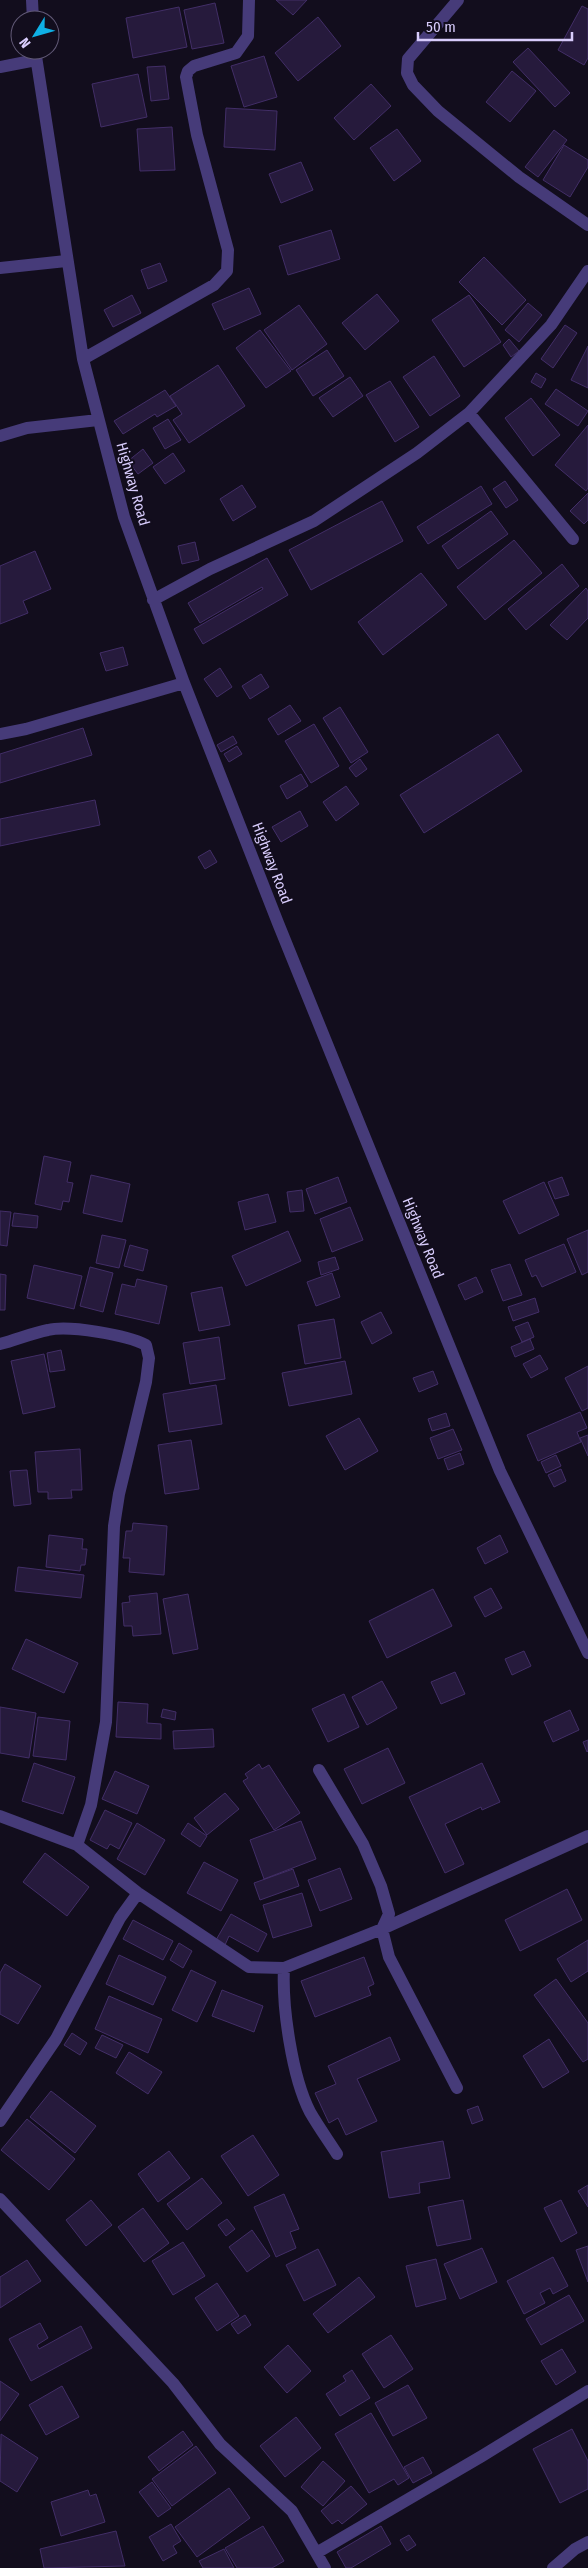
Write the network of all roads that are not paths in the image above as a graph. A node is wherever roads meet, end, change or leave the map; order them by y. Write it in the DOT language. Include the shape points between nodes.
graph roads {
  1 [pos="249,0"];
  2 [pos="458,0"];
  3 [pos="20,60"];
  4 [pos="36,60"];
  5 [pos="0,67"];
  6 [pos="588,225"];
  7 [pos="66,261"];
  8 [pos="0,268"];
  9 [pos="588,271"];
  10 [pos="83,359"];
  11 [pos="469,413"];
  12 [pos="98,420"];
  13 [pos="0,436"];
  14 [pos="573,539"];
  15 [pos="153,600"];
  16 [pos="184,683"];
  17 [pos="0,734"];
  18 [pos="0,1344"];
  19 [pos="585,1638"];
  20 [pos="588,1653"];
  21 [pos="319,1770"];
  22 [pos="0,1816"];
  23 [pos="588,1836"];
  24 [pos="77,1845"];
  25 [pos="138,1894"];
  26 [pos="382,1929"];
  27 [pos="284,1968"];
  28 [pos="457,2088"];
  29 [pos="0,2121"];
  30 [pos="338,2154"];
  31 [pos="0,2199"];
  32 [pos="588,2390"];
  33 [pos="588,2542"];
  34 [pos="582,2550"];
  35 [pos="318,2552"];
  36 [pos="325,2568"];
  37 [pos="553,2568"];
  1 -- 10 [label="street" via="248,36 236,53 194,66 188,70 186,78 196,135 228,250 227,271 214,284"];
  2 -- 6 [label="street" via="408,59 407,73 413,85 438,111 520,178"];
  3 -- 5 [label="street"];
  4 -- 7 [label="street, Highway Road"];
  7 -- 8 [label="street"];
  7 -- 10 [label="street, Highway Road"];
  9 -- 11 [label="street" via="551,325"];
  10 -- 12 [label="street, Highway Road"];
  11 -- 14 [label="street"];
  11 -- 15 [label="street" via="417,453 314,521 210,569"];
  12 -- 13 [label="street" via="27,428"];
  12 -- 15 [label="street, Highway Road" via="124,517"];
  15 -- 16 [label="street, Highway Road"];
  16 -- 17 [label="street"];
  16 -- 19 [label="street, Highway Road" via="500,1471"];
  18 -- 24 [label="street" via="50,1329 113,1333 146,1345 149,1358 114,1526 106,1722 91,1805"];
  19 -- 20 [label="street, Highway Road"];
  21 -- 26 [label="street" via="363,1844 381,1886 389,1914"];
  22 -- 24 [label="street"];
  23 -- 26 [label="street"];
  24 -- 25 [label="street"];
  25 -- 27 [label="street" via="249,1967"];
  25 -- 29 [label="street" via="120,1918 56,2039"];
  26 -- 27 [label="street"];
  26 -- 28 [label="street" via="389,1957"];
  27 -- 30 [label="street" via="283,1990 294,2062 310,2111"];
  31 -- 35 [label="street" via="173,2383 220,2444 292,2512"];
  32 -- 35 [label="street"];
  33 -- 34 [label="street"];
  34 -- 37 [label="street"];
  35 -- 36 [label="street"];
}
